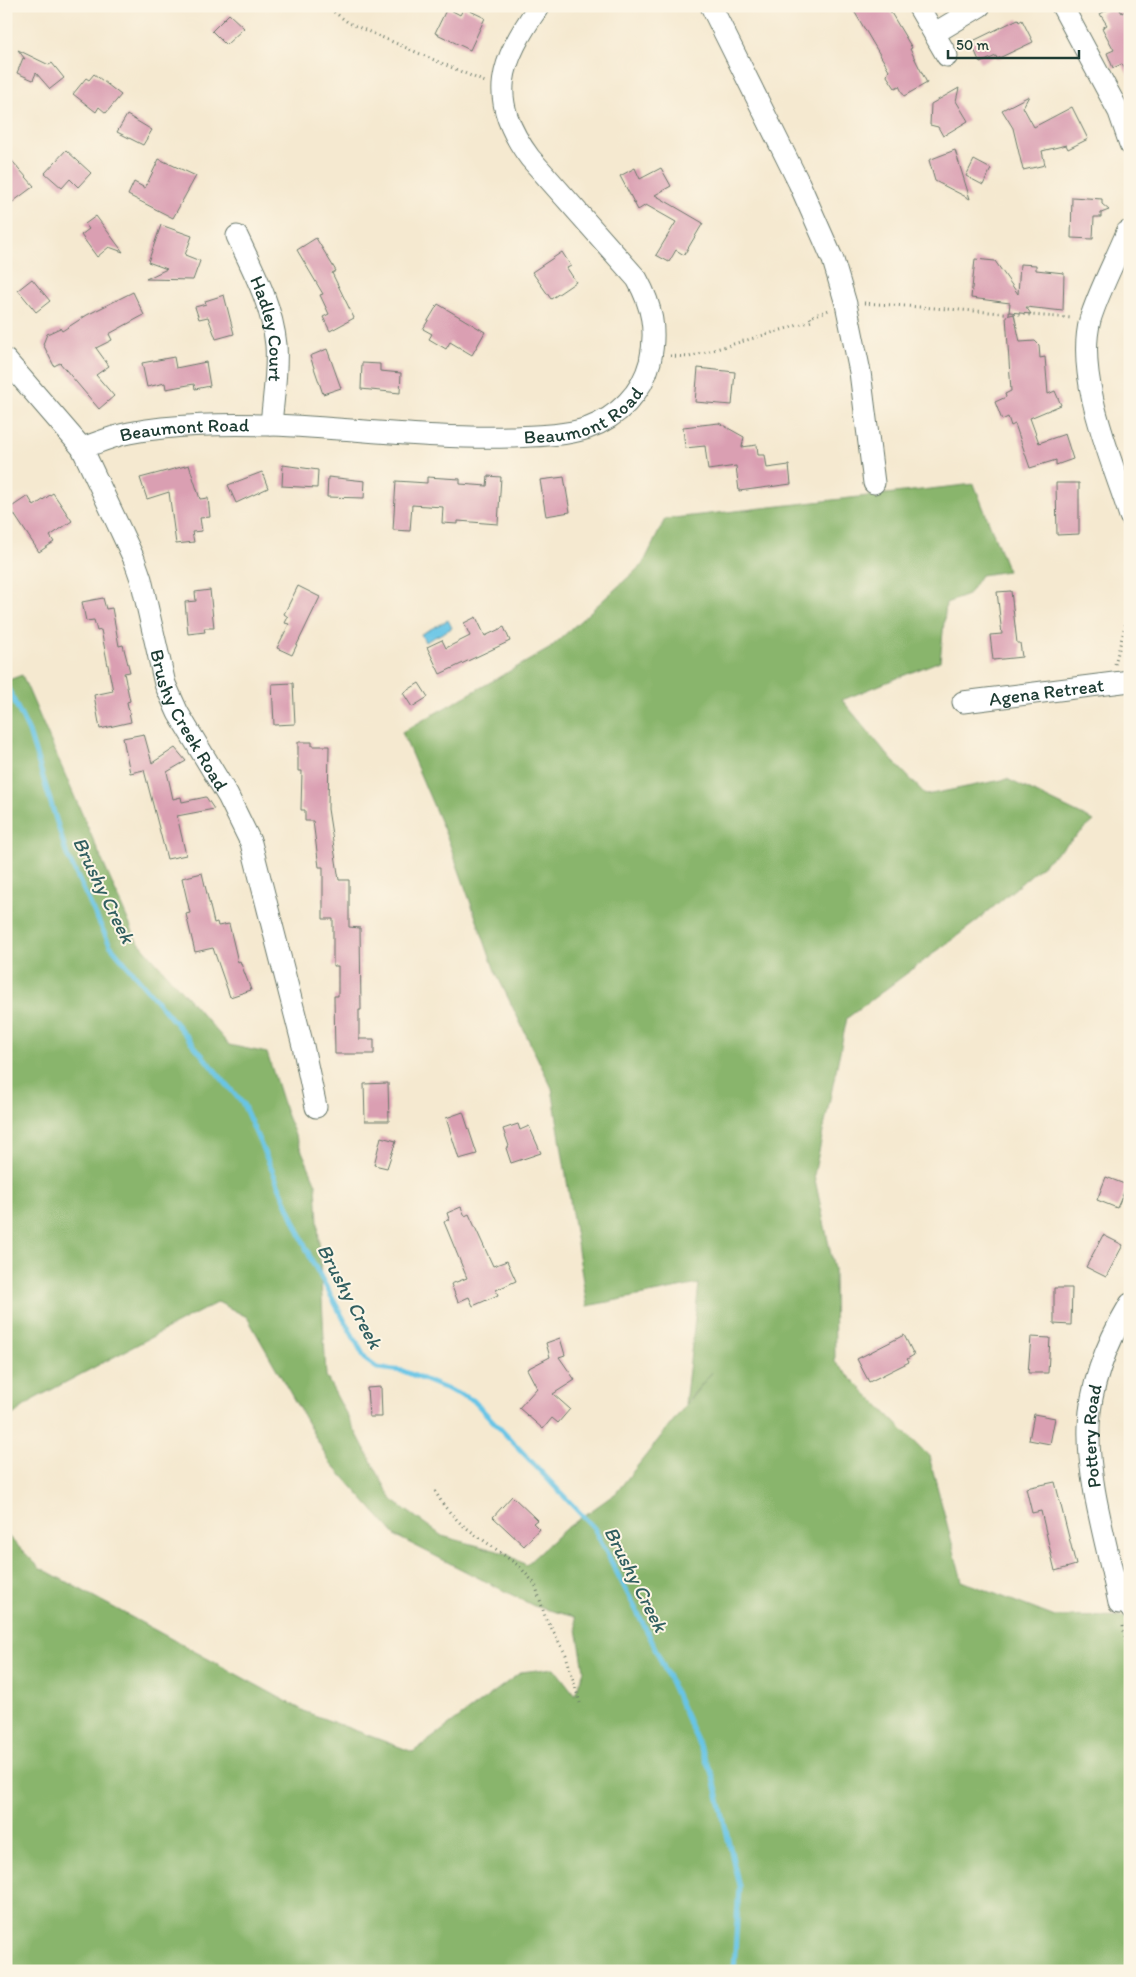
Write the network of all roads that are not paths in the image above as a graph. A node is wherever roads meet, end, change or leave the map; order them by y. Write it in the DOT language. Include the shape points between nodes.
graph roads {
  1 [pos="539,6"];
  2 [pos="711,6"];
  3 [pos="918,6"];
  4 [pos="980,6"];
  5 [pos="1062,6"];
  6 [pos="935,33"];
  7 [pos="947,56"];
  8 [pos="1130,144"];
  9 [pos="1129,230"];
  10 [pos="237,236"];
  11 [pos="6,360"];
  12 [pos="271,426"];
  13 [pos="82,448"];
  14 [pos="874,483"];
  15 [pos="1130,516"];
  16 [pos="1120,683"];
  17 [pos="963,702"];
  18 [pos="316,1107"];
  19 [pos="1130,1304"];
  20 [pos="1124,1610"];
  1 -- 12 [label="street, Beaumont Road" via="507,61 502,88 505,108 519,142 530,158 637,279 647,297 653,316 654,336 647,374 628,402 610,418 588,428 565,433 466,438"];
  2 -- 14 [label="street" via="820,228 846,304 860,372"];
  3 -- 6 [label="street"];
  4 -- 6 [label="street"];
  5 -- 8 [label="street" via="1119,112"];
  6 -- 7 [label="street"];
  9 -- 15 [label="street" via="1090,320 1086,356 1088,381"];
  10 -- 12 [label="street, Hadley Court" via="263,291 273,325 276,346"];
  11 -- 13 [label="street, Brushy Creek Road"];
  12 -- 13 [label="street, Beaumont Road" via="175,427 128,433"];
  13 -- 18 [label="street, Brushy Creek Road" via="141,579 160,668 171,699 228,796 251,843"];
  16 -- 17 [label="street, Agena Retreat"];
  19 -- 20 [label="street, Pottery Road" via="1107,1348 1092,1397 1089,1424 1092,1472"];
}
